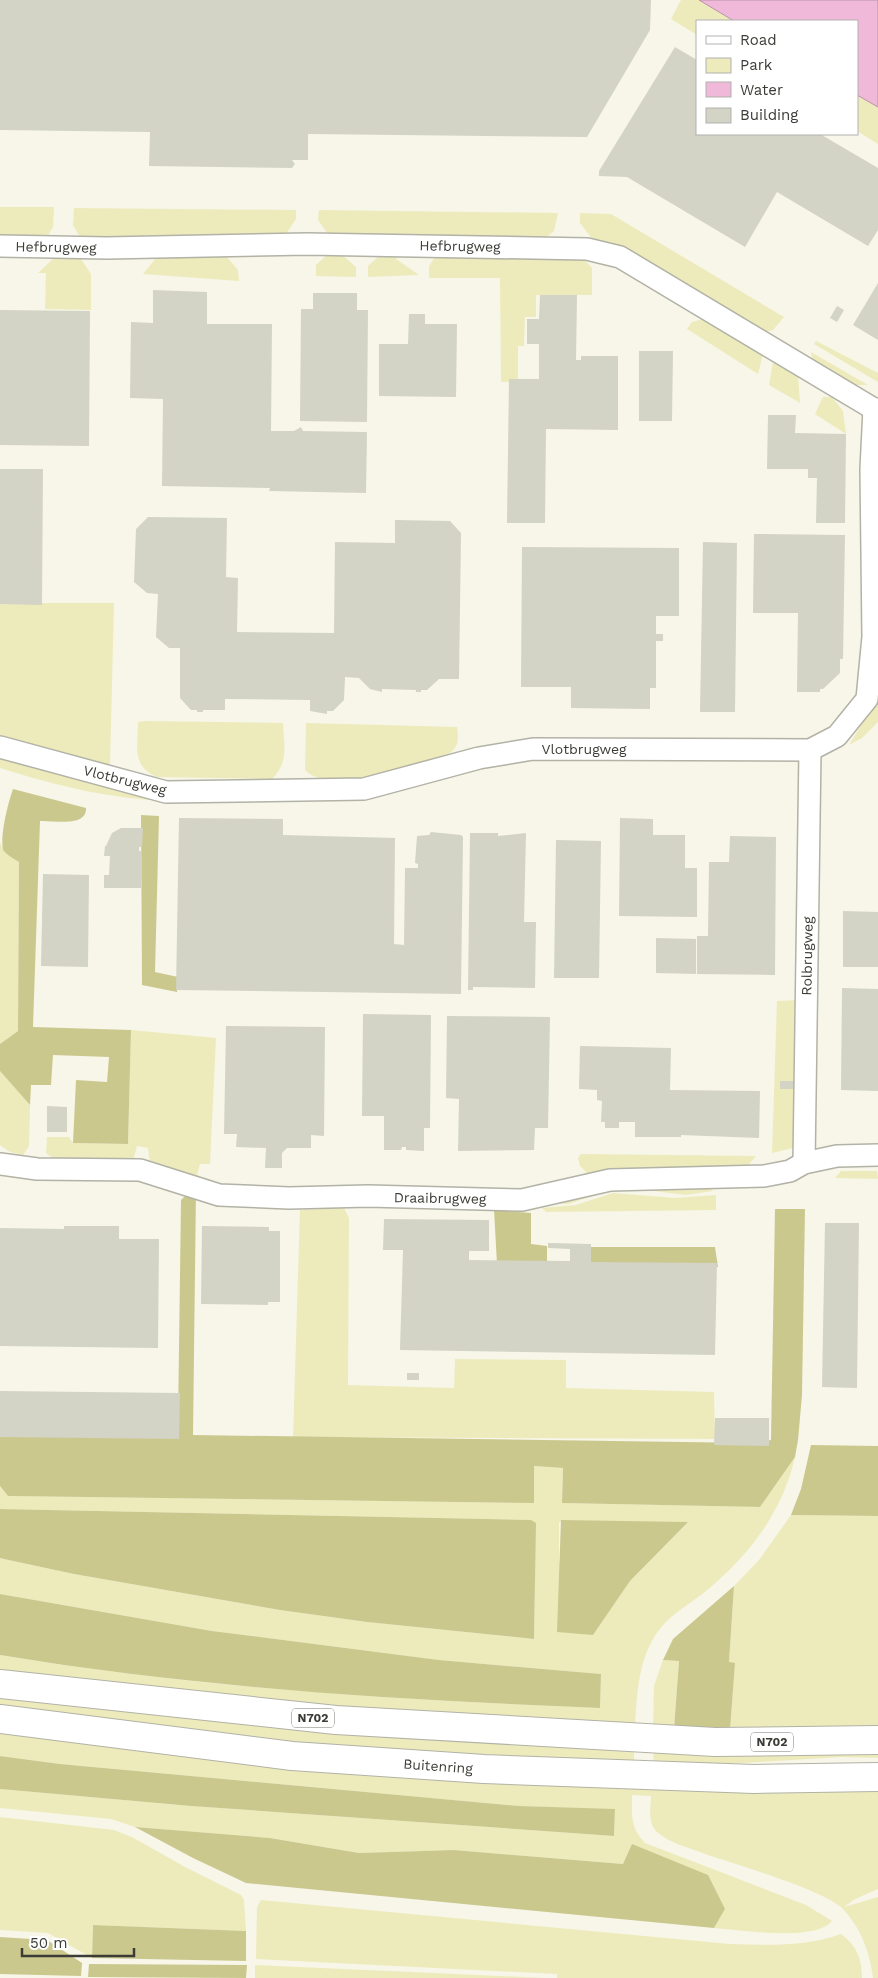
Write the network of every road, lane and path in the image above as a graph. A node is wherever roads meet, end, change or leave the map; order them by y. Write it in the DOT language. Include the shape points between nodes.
graph roads {
  1 [pos="0,246"];
  2 [pos="876,409"];
  3 [pos="0,747"];
  4 [pos="810,750"];
  5 [pos="878,1154"];
  6 [pos="804,1163"];
  7 [pos="0,1164"];
  8 [pos="0,1684"];
  9 [pos="0,1719"];
  10 [pos="878,1740"];
  11 [pos="878,1776"];
  1 -- 2 [label="street, Hefbrugweg" via="107,248 307,244 587,249 620,257"];
  2 -- 4 [label="street, Vlotbrugweg" via="871,469 873,637 867,700 836,736"];
  3 -- 4 [label="street, Vlotbrugweg" via="166,792 364,790 478,758 533,749"];
  4 -- 6 [label="street, Rolbrugweg"];
  5 -- 6 [label="street, Draaibrugweg" via="837,1156"];
  6 -- 7 [label="street, Draaibrugweg" via="790,1171 764,1176 610,1180 522,1200 219,1195 140,1170 37,1169"];
  8 -- 10 [label="highway, N702" via="336,1720 715,1742"];
  9 -- 11 [label="highway, Buitenring" via="292,1756 484,1769 754,1779"];
}
